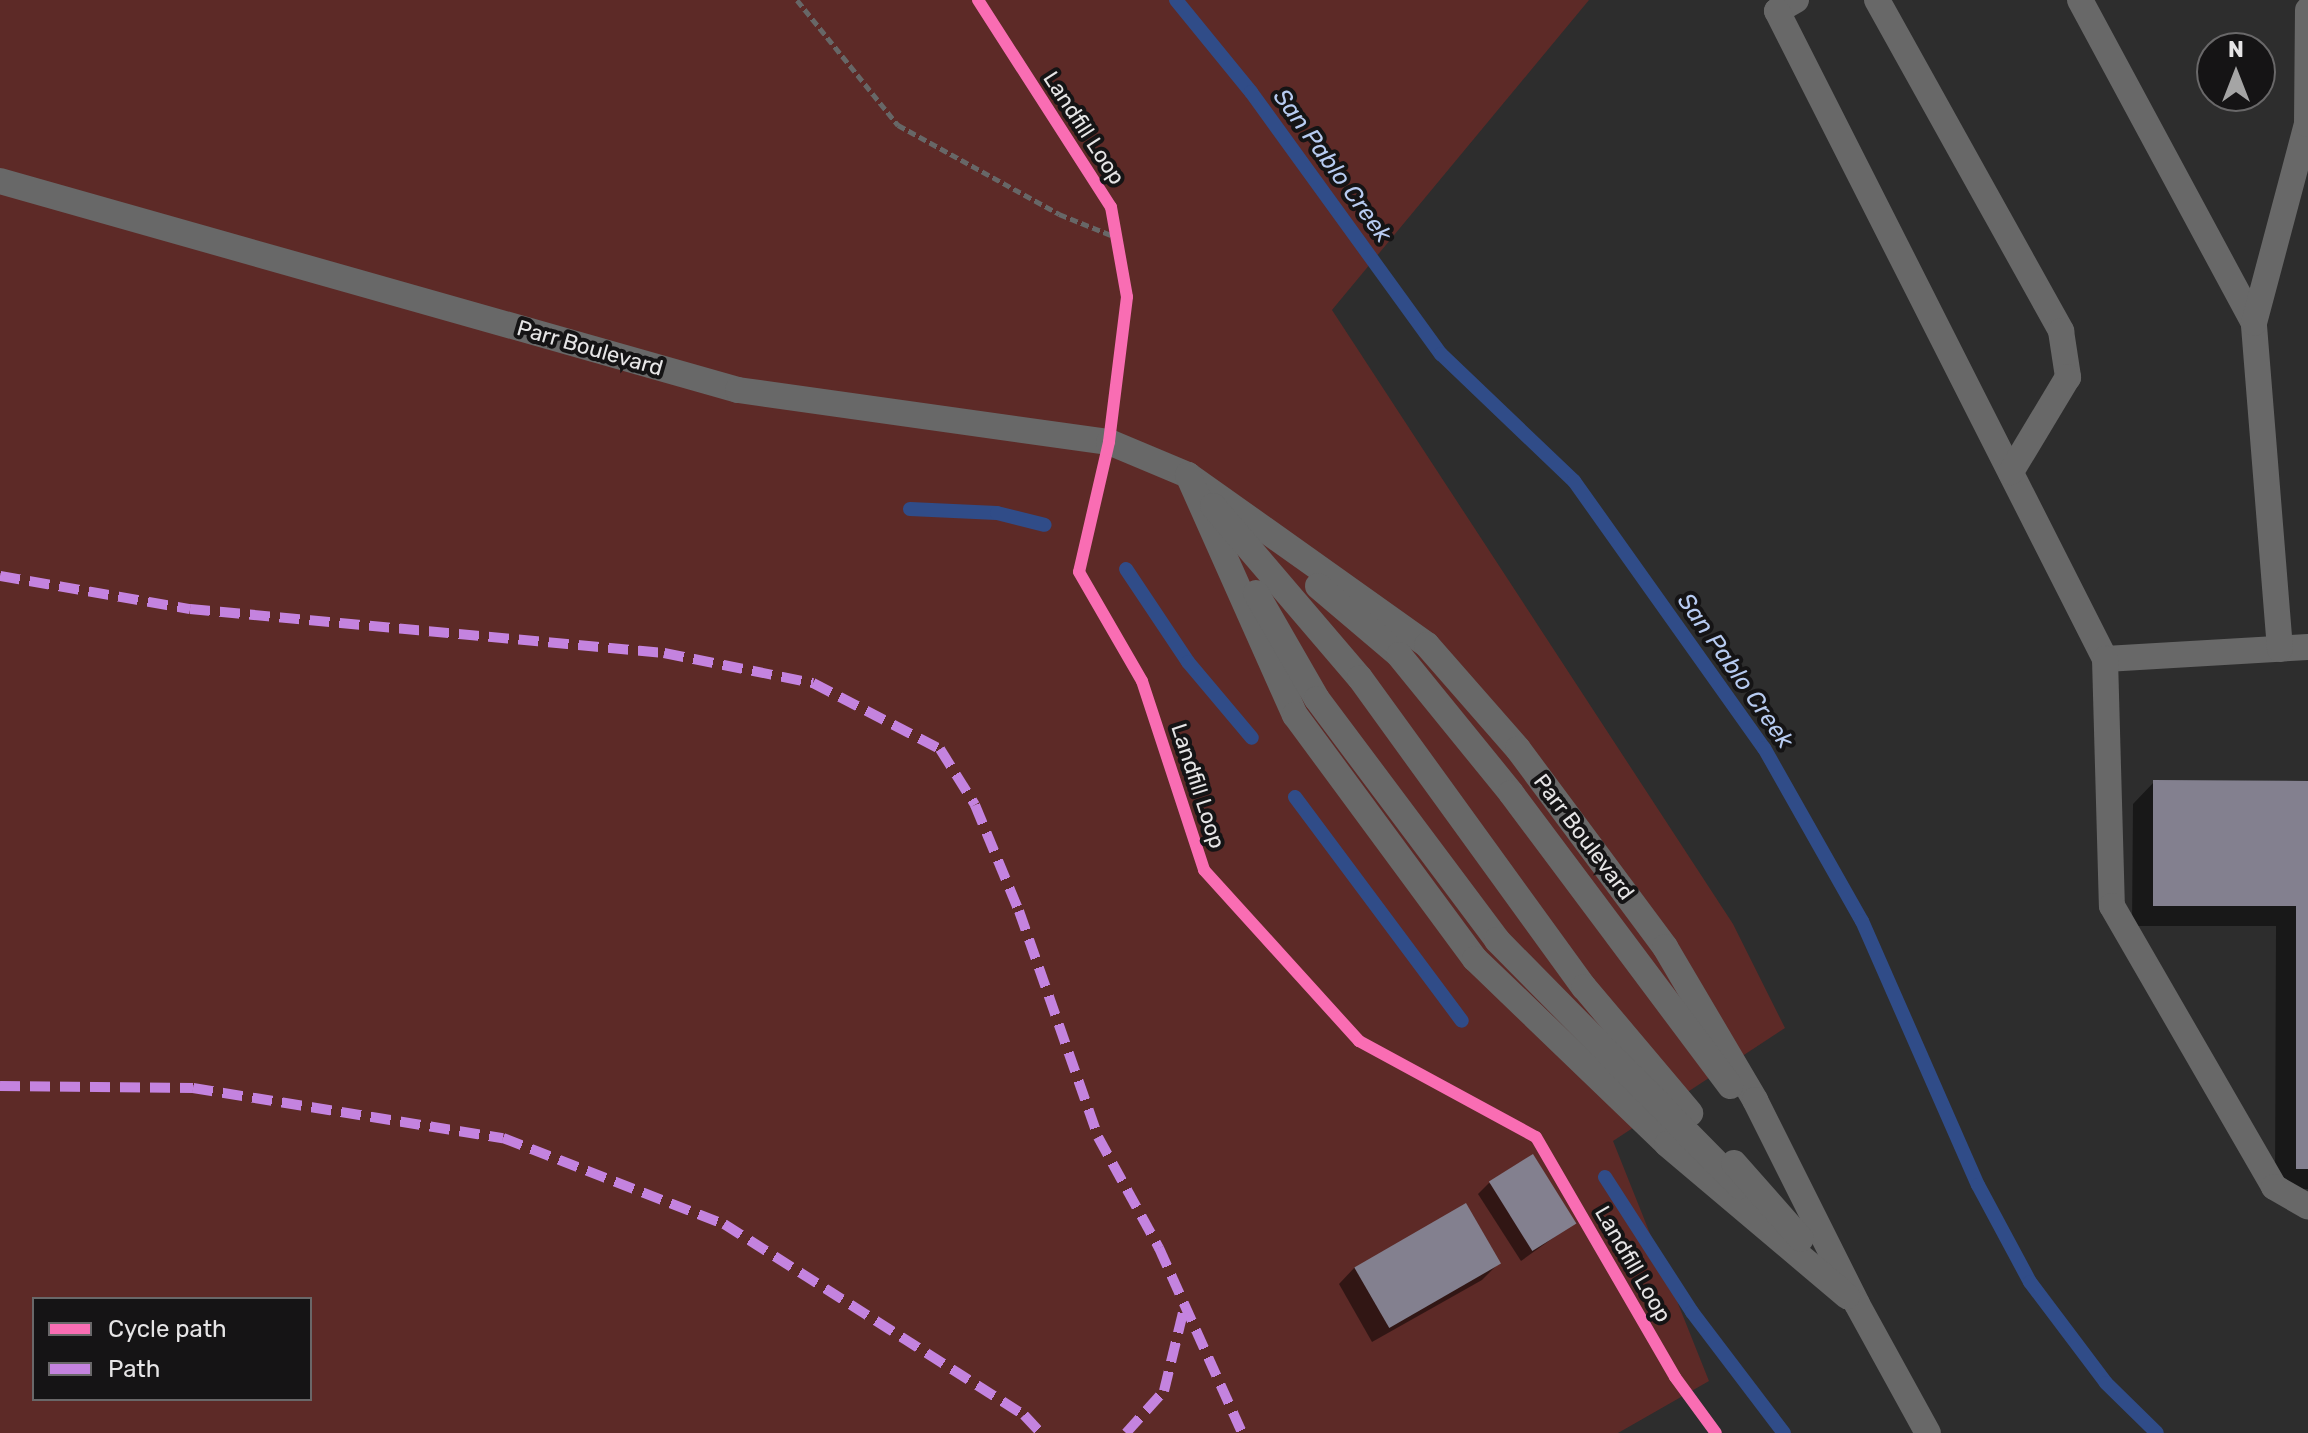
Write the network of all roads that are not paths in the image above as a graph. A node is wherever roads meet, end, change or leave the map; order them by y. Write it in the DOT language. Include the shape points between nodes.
graph roads {
  1 [pos="1796,0"];
  2 [pos="1877,0"];
  3 [pos="2080,0"];
  4 [pos="2308,10"];
  5 [pos="0,181"];
  6 [pos="2254,323"];
  7 [pos="2011,472"];
  8 [pos="1188,475"];
  9 [pos="2308,647"];
  10 [pos="2280,649"];
  11 [pos="2105,659"];
  12 [pos="2308,1207"];
  13 [pos="1857,1304"];
  14 [pos="1928,1433"];
  1 -- 7 [label="lane" via="1777,11"];
  2 -- 7 [label="lane" via="2061,331 2068,377"];
  3 -- 6 [label="lane"];
  4 -- 6 [label="lane" via="2307,124"];
  5 -- 8 [label="lane, Parr Boulevard" via="738,390 1109,442"];
  6 -- 10 [label="lane"];
  7 -- 11 [label="lane"];
  8 -- 13 [label="lane" via="1360,678 1584,987"];
  8 -- 13 [label="lane, Parr Boulevard" via="1295,715 1475,959 1667,1144"];
  8 -- 13 [label="lane, Parr Boulevard" via="1427,645 1518,749 1665,947 1755,1100"];
  9 -- 10 [label="lane"];
  10 -- 11 [label="lane"];
  11 -- 12 [label="lane" via="2112,906 2274,1187"];
  13 -- 14 [label="lane, Parr Boulevard"];
}
